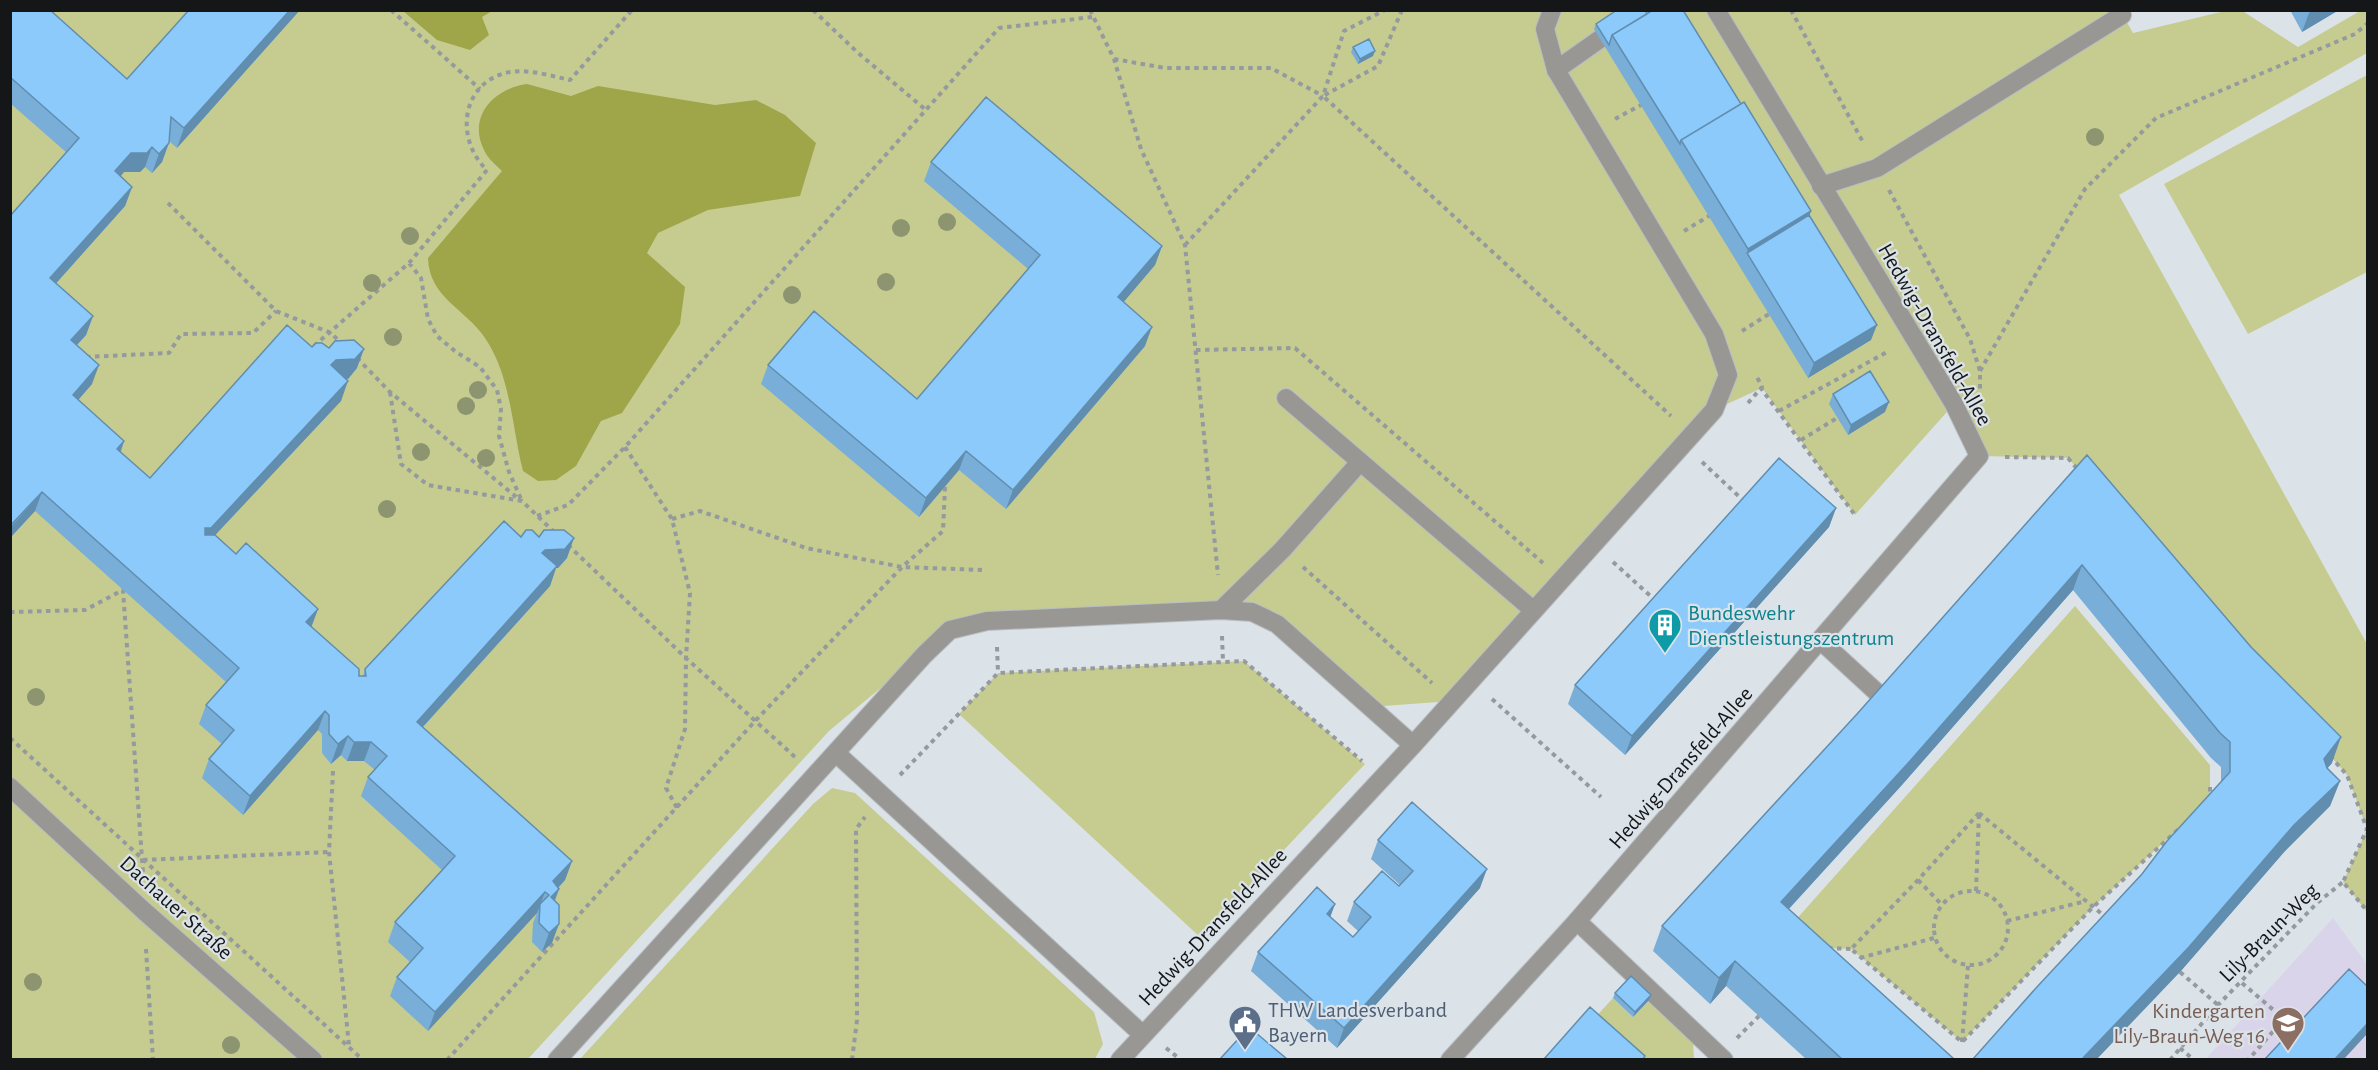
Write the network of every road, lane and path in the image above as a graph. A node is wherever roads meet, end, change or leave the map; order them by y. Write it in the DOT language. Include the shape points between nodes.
graph roads {
  1 [pos="391,10"];
  2 [pos="632,10"];
  3 [pos="813,10"];
  4 [pos="1090,10"];
  5 [pos="1385,10"];
  6 [pos="1401,10"];
  7 [pos="1552,10"];
  8 [pos="1716,10"];
  9 [pos="2122,15"];
  10 [pos="1092,17"];
  11 [pos="2367,22"];
  12 [pos="1600,39"];
  13 [pos="1114,59"];
  14 [pos="1556,70"];
  15 [pos="480,89"];
  16 [pos="1323,96"];
  17 [pos="1641,105"];
  18 [pos="926,110"];
  19 [pos="1610,122"];
  20 [pos="1821,186"];
  21 [pos="168,203"];
  22 [pos="1709,216"];
  23 [pos="1676,236"];
  24 [pos="1185,244"];
  25 [pos="409,263"];
  26 [pos="276,311"];
  27 [pos="1769,314"];
  28 [pos="331,333"];
  29 [pos="1736,336"];
  30 [pos="1913,337"];
  31 [pos="348,350"];
  32 [pos="1196,350"];
  33 [pos="305,352"];
  34 [pos="74,358"];
  35 [pos="356,358"];
  36 [pos="1980,371"];
  37 [pos="1728,375"];
  38 [pos="390,392"];
  39 [pos="1286,398"];
  40 [pos="1779,411"];
  41 [pos="1837,418"];
  42 [pos="1692,436"];
  43 [pos="1801,440"];
  44 [pos="625,447"];
  45 [pos="1979,456"];
  46 [pos="1698,458"];
  47 [pos="1360,462"];
  48 [pos="2083,476"];
  49 [pos="945,488"];
  50 [pos="522,501"];
  51 [pos="1748,504"];
  52 [pos="1855,515"];
  53 [pos="537,516"];
  54 [pos="672,519"];
  55 [pos="1283,549"];
  56 [pos="1608,557"];
  57 [pos="902,567"];
  58 [pos="982,570"];
  59 [pos="1561,579"];
  60 [pos="1659,604"];
  61 [pos="1221,609"];
  62 [pos="1533,610"];
  63 [pos="10,612"];
  64 [pos="1821,641"];
  65 [pos="686,658"];
  66 [pos="1223,663"];
  67 [pos="1484,693"];
  68 [pos="1884,699"];
  69 [pos="1452,701"];
  70 [pos="756,720"];
  71 [pos="10,738"];
  72 [pos="1413,745"];
  73 [pos="2324,749"];
  74 [pos="836,753"];
  75 [pos="333,771"];
  76 [pos="815,776"];
  77 [pos="1381,779"];
  78 [pos="10,787"];
  79 [pos="2210,787"];
  80 [pos="881,795"];
  81 [pos="1601,797"];
  82 [pos="2202,807"];
  83 [pos="678,808"];
  84 [pos="1979,813"];
  85 [pos="2186,822"];
  86 [pos="329,852"];
  87 [pos="143,860"];
  88 [pos="1918,880"];
  89 [pos="2343,882"];
  90 [pos="1976,891"];
  91 [pos="2086,901"];
  92 [pos="1942,905"];
  93 [pos="2093,907"];
  94 [pos="144,911"];
  95 [pos="2367,912"];
  96 [pos="1577,921"];
  97 [pos="2007,921"];
  98 [pos="2112,922"];
  99 [pos="1935,938"];
  100 [pos="1825,948"];
  101 [pos="1851,949"];
  102 [pos="1860,958"];
  103 [pos="1968,966"];
  104 [pos="2180,972"];
  105 [pos="2242,983"];
  106 [pos="2218,1005"];
  107 [pos="2284,1018"];
  108 [pos="2295,1033"];
  109 [pos="1143,1035"];
  110 [pos="1962,1042"];
  111 [pos="349,1046"];
  112 [pos="1165,1047"];
  113 [pos="2180,1048"];
  114 [pos="153,1059"];
  115 [pos="313,1059"];
  116 [pos="363,1059"];
  117 [pos="447,1059"];
  118 [pos="557,1059"];
  119 [pos="852,1059"];
  120 [pos="1120,1059"];
  121 [pos="1181,1059"];
  122 [pos="1450,1059"];
  123 [pos="1724,1059"];
  124 [pos="2170,1059"];
  125 [pos="2194,1059"];
  126 [pos="2248,1059"];
  1 -- 15 [label="path"];
  2 -- 15 [label="path" via="570,80 525,71 508,72"];
  3 -- 18 [label="path"];
  4 -- 10 [label="path"];
  5 -- 16 [label="path" via="1344,31"];
  6 -- 16 [label="path" via="1378,66"];
  7 -- 14 [label="street" via="1545,29"];
  8 -- 20 [label="street, Hedwig-Dransfeld-Allee"];
  9 -- 20 [label="street" via="1877,168"];
  10 -- 13 [label="path"];
  10 -- 18 [label="path" via="999,28"];
  11 -- 36 [label="path" via="2355,34 2156,118 2085,189"];
  12 -- 14 [label="street"];
  13 -- 16 [label="path" via="1165,68 1271,68"];
  13 -- 24 [label="path" via="1142,149"];
  14 -- 37 [label="street" via="1714,334"];
  15 -- 25 [label="path" via="467,117 466,131 472,152 488,170"];
  16 -- 24 [label="path"];
  16 -- 42 [label="path"];
  17 -- 19 [label="path"];
  18 -- 44 [label="path"];
  20 -- 30 [label="street, Hedwig-Dransfeld-Allee"];
  21 -- 26 [label="path"];
  22 -- 23 [label="path"];
  24 -- 32 [label="path"];
  25 -- 28 [label="path"];
  25 -- 50 [label="path" via="421,279 428,319 437,336 480,367 497,390 501,410 499,436"];
  26 -- 28 [label="path"];
  26 -- 34 [label="path" via="252,333 181,334 169,353"];
  27 -- 29 [label="path"];
  28 -- 31 [label="path"];
  28 -- 33 [label="path"];
  30 -- 40 [label="path"];
  30 -- 45 [label="street, Hedwig-Dransfeld-Allee" via="1954,404"];
  32 -- 59 [label="path" via="1295,348"];
  32 -- 61 [label="path"];
  35 -- 38 [label="path"];
  37 -- 40 [label="path" via="1762,387"];
  37 -- 42 [label="street, Hedwig-Dransfeld-Allee" via="1714,410"];
  38 -- 50 [label="path"];
  38 -- 50 [label="path" via="401,464 428,485"];
  39 -- 47 [label="street"];
  40 -- 43 [label="path"];
  41 -- 43 [label="path"];
  42 -- 59 [label="street, Hedwig-Dransfeld-Allee"];
  43 -- 52 [label="path"];
  44 -- 53 [label="path" via="568,505"];
  44 -- 54 [label="path"];
  45 -- 48 [label="path" via="2067,458"];
  45 -- 64 [label="street, Hedwig-Dransfeld-Allee"];
  46 -- 51 [label="path"];
  47 -- 55 [label="street"];
  47 -- 62 [label="street"];
  49 -- 57 [label="path" via="943,531"];
  50 -- 53 [label="path"];
  53 -- 65 [label="path"];
  54 -- 57 [label="path" via="700,511 806,548"];
  54 -- 65 [label="path" via="690,593"];
  55 -- 61 [label="street"];
  55 -- 69 [label="path"];
  56 -- 60 [label="path"];
  57 -- 58 [label="path"];
  57 -- 70 [label="path"];
  59 -- 62 [label="street, Hedwig-Dransfeld-Allee"];
  61 -- 66 [label="path"];
  61 -- 72 [label="street" via="1252,612 1277,624"];
  61 -- 74 [label="street" via="987,621 950,630"];
  62 -- 69 [label="street, Hedwig-Dransfeld-Allee"];
  63 -- 87 [label="path" via="85,609 123,590"];
  64 -- 68 [label="street"];
  64 -- 96 [label="street, Hedwig-Dransfeld-Allee"];
  65 -- 70 [label="path"];
  65 -- 83 [label="path" via="686,729 666,788"];
  66 -- 77 [label="path" via="1244,661"];
  66 -- 80 [label="path" via="998,673"];
  67 -- 81 [label="path"];
  69 -- 72 [label="street, Hedwig-Dransfeld-Allee"];
  70 -- 76 [label="path"];
  70 -- 83 [label="path"];
  71 -- 87 [label="path"];
  72 -- 77 [label="street, Hedwig-Dransfeld-Allee"];
  73 -- 89 [label="path" via="2347,775 2367,829"];
  74 -- 76 [label="street"];
  74 -- 80 [label="street, Hedwig-Dransfeld-Allee"];
  75 -- 86 [label="path"];
  76 -- 118 [label="street"];
  77 -- 109 [label="street, Hedwig-Dransfeld-Allee"];
  78 -- 94 [label="street, Dachauer Straße"];
  79 -- 82 [label="path" via="2210,800"];
  80 -- 109 [label="street, Hedwig-Dransfeld-Allee"];
  80 -- 119 [label="path" via="856,829 857,1020"];
  83 -- 117 [label="path"];
  84 -- 88 [label="path"];
  84 -- 90 [label="path"];
  84 -- 91 [label="path"];
  85 -- 93 [label="path"];
  86 -- 87 [label="path"];
  86 -- 111 [label="path"];
  87 -- 94 [label="path"];
  87 -- 111 [label="path"];
  88 -- 92 [label="path"];
  88 -- 101 [label="path"];
  89 -- 95 [label="path"];
  89 -- 105 [label="path, Lily-Braun-Weg" via="2317,903"];
  90 -- 92 [label="path" via="1955,894"];
  90 -- 97 [label="path" via="1998,902"];
  91 -- 93 [label="path"];
  91 -- 97 [label="path"];
  92 -- 99 [label="path" via="1935,917"];
  93 -- 98 [label="path"];
  93 -- 110 [label="path"];
  94 -- 114 [label="path"];
  94 -- 115 [label="street, Dachauer Straße"];
  96 -- 122 [label="street, Hedwig-Dransfeld-Allee"];
  96 -- 123 [label="street"];
  97 -- 103 [label="path" via="2007,938 2001,950 1981,964"];
  99 -- 102 [label="path"];
  99 -- 103 [label="path" via="1945,955"];
  100 -- 101 [label="path"];
  101 -- 102 [label="path"];
  102 -- 110 [label="path"];
  103 -- 110 [label="path"];
  104 -- 106 [label="path"];
  105 -- 106 [label="path, Lily-Braun-Weg"];
  105 -- 107 [label="path"];
  106 -- 113 [label="path, Lily-Braun-Weg"];
  107 -- 108 [label="path"];
  107 -- 126 [label="path"];
  109 -- 120 [label="street, Hedwig-Dransfeld-Allee"];
  111 -- 116 [label="path"];
  112 -- 121 [label="path"];
  113 -- 124 [label="path, Lily-Braun-Weg"];
  113 -- 125 [label="path"];
}
